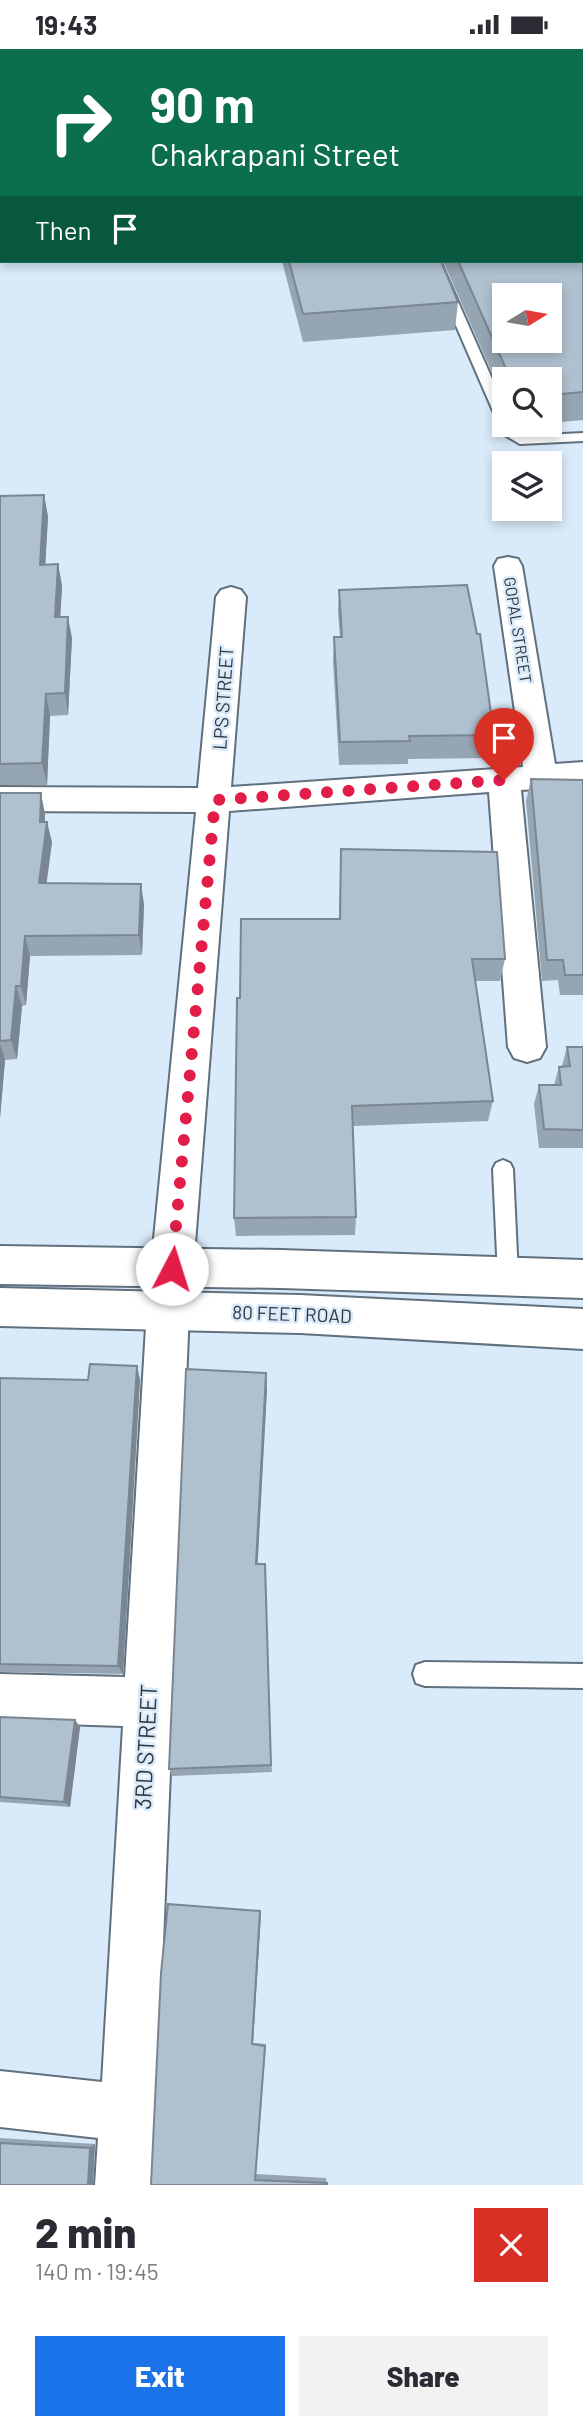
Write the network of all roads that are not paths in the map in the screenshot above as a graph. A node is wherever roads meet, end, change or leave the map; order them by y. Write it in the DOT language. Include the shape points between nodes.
graph roads {
  1 [pos="434,263"];
  2 [pos="492,394"];
  3 [pos="516,437"];
  4 [pos="583,437"];
  5 [pos="508,566"];
  6 [pos="231,597"];
  7 [pos="583,774"];
  8 [pos="541,777"];
  9 [pos="504,780"];
  10 [pos="0,799"];
  11 [pos="215,800"];
  12 [pos="527,1047"];
  13 [pos="503,1169"];
  14 [pos="0,1265"];
  15 [pos="508,1276"];
  16 [pos="583,1279"];
  17 [pos="170,1289"];
  18 [pos="0,1307"];
  19 [pos="583,1329"];
  20 [pos="425,1674"];
  21 [pos="583,1676"];
  22 [pos="0,1698"];
  23 [pos="149,1702"];
  24 [pos="0,2099"];
  25 [pos="129,2113"];
  26 [pos="124,2185"];
  1 -- 2 [label="lane"];
  3 -- 4 [label="lane"];
  5 -- 8 [label="street, GOPAL STREET"];
  6 -- 11 [label="street, LPS STREET"];
  7 -- 8 [label="street"];
  8 -- 9 [label="street"];
  9 -- 11 [label="street"];
  9 -- 12 [label="street"];
  10 -- 11 [label="street"];
  11 -- 17 [label="street, LPS STREET"];
  13 -- 15 [label="lane"];
  14 -- 17 [label="street, 80 FEET ROAD"];
  15 -- 16 [label="street, 80 FEET ROAD"];
  15 -- 17 [label="street, 80 FEET ROAD" via="281,1269"];
  17 -- 18 [label="street, 80 FEET ROAD"];
  17 -- 19 [label="street, 80 FEET ROAD" via="300,1314"];
  17 -- 23 [label="street, 3RD STREET"];
  20 -- 21 [label="lane"];
  22 -- 23 [label="street"];
  23 -- 25 [label="street, 3RD STREET"];
  24 -- 25 [label="street"];
  25 -- 26 [label="street, 3RD STREET"];
}
